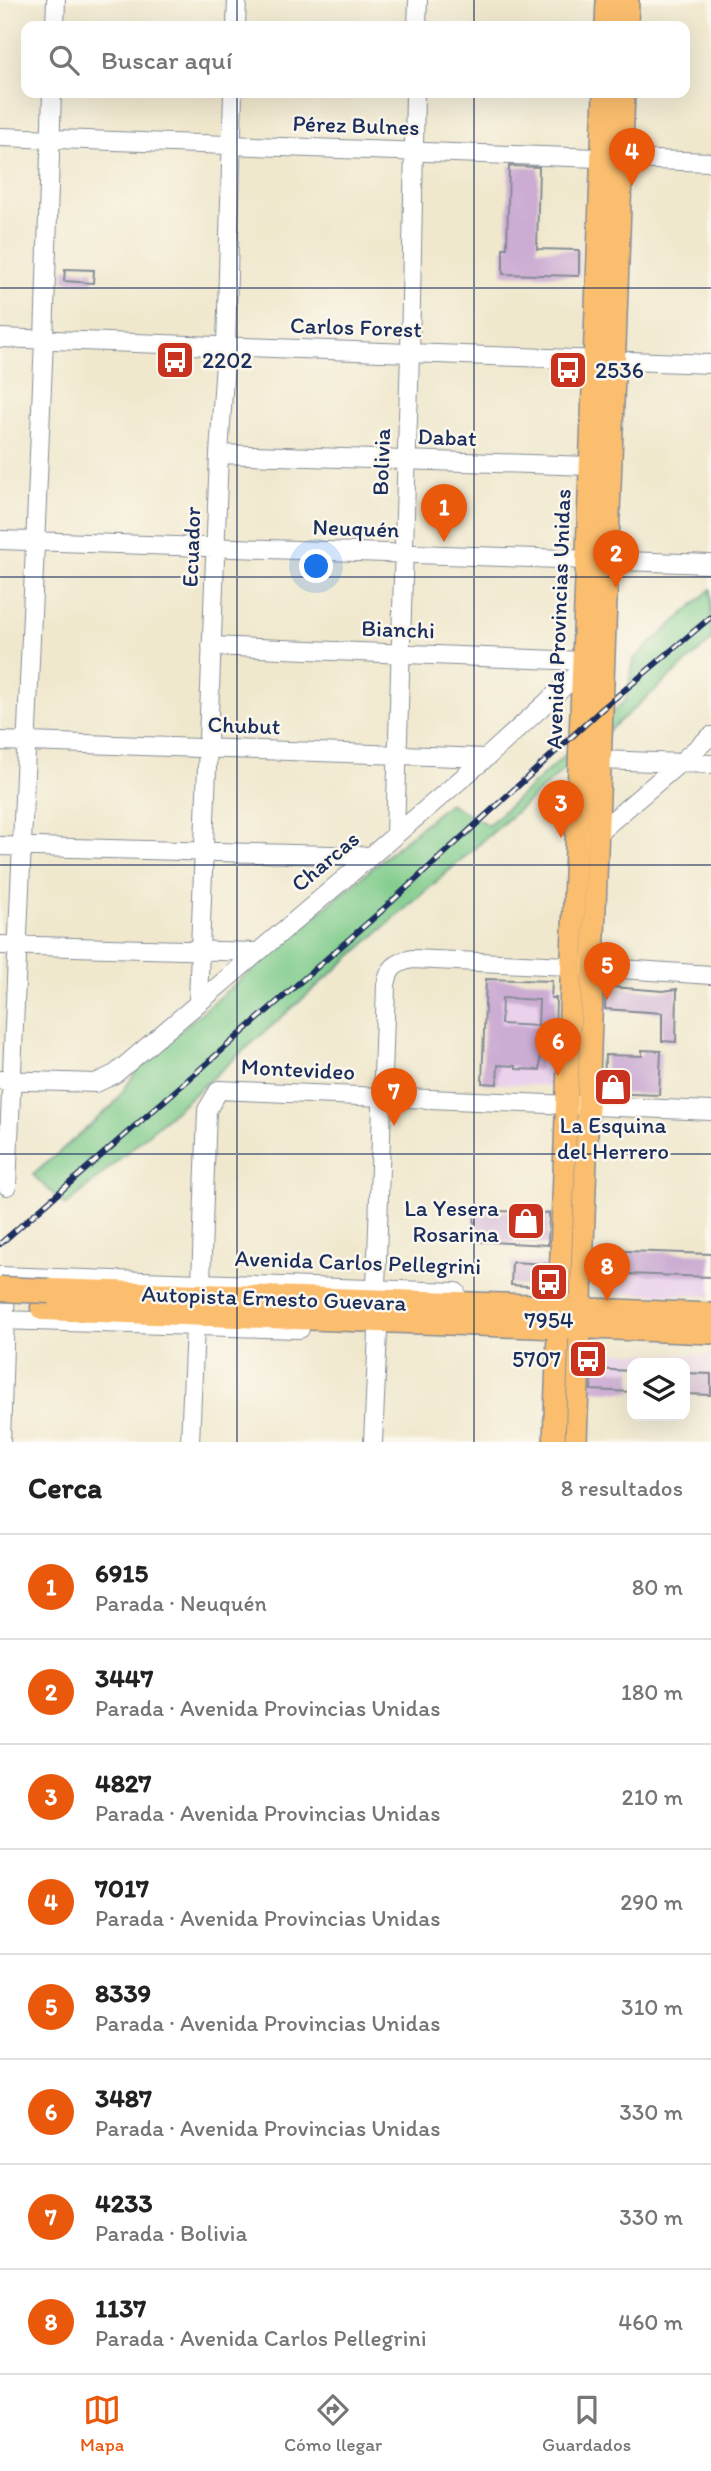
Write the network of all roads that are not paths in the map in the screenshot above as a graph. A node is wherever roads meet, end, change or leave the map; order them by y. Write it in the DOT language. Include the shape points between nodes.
graph roads {
  1 [pos="55,0"];
  2 [pos="237,0"];
  3 [pos="418,0"];
  4 [pos="607,0"];
  5 [pos="628,0"];
  6 [pos="55,21"];
  7 [pos="236,21"];
  8 [pos="417,21"];
  9 [pos="606,21"];
  10 [pos="627,21"];
  11 [pos="52,98"];
  12 [pos="233,98"];
  13 [pos="415,98"];
  14 [pos="605,98"];
  15 [pos="623,98"];
  16 [pos="0,137"];
  17 [pos="51,139"];
  18 [pos="231,145"];
  19 [pos="413,152"];
  20 [pos="612,159"];
  21 [pos="711,162"];
  22 [pos="0,338"];
  23 [pos="44,340"];
  24 [pos="226,346"];
  25 [pos="410,353"];
  26 [pos="604,360"];
  27 [pos="711,364"];
  28 [pos="219,454"];
  29 [pos="405,460"];
  30 [pos="590,466"];
  31 [pos="0,540"];
  32 [pos="35,541"];
  33 [pos="215,548"];
  34 [pos="402,554"];
  35 [pos="597,561"];
  36 [pos="711,564"];
  37 [pos="211,646"];
  38 [pos="400,654"];
  39 [pos="582,666"];
  40 [pos="711,736"];
  41 [pos="0,741"];
  42 [pos="27,742"];
  43 [pos="207,748"];
  44 [pos="397,755"];
  45 [pos="486,758"];
  46 [pos="600,760"];
  47 [pos="679,763"];
  48 [pos="711,764"];
  49 [pos="598,833"];
  50 [pos="395,834"];
  51 [pos="0,846"];
  52 [pos="22,846"];
  53 [pos="203,853"];
  54 [pos="575,853"];
  55 [pos="369,856"];
  56 [pos="9,945"];
  57 [pos="199,952"];
  58 [pos="256,952"];
  59 [pos="582,966"];
  60 [pos="711,975"];
  61 [pos="198,1002"];
  62 [pos="6,1080"];
  63 [pos="383,1098"];
  64 [pos="577,1105"];
  65 [pos="711,1111"];
  66 [pos="7,1186"];
  67 [pos="2,1280"];
  68 [pos="201,1283"];
  69 [pos="376,1288"];
  70 [pos="46,1299"];
  71 [pos="711,1314"];
  72 [pos="2,1315"];
  73 [pos="562,1317"];
  74 [pos="195,1326"];
  75 [pos="378,1332"];
  76 [pos="711,1333"];
  77 [pos="1,1442"];
  78 [pos="190,1442"];
  79 [pos="373,1442"];
  80 [pos="554,1442"];
  81 [pos="576,1442"];
  1 -- 6 [label="street"];
  2 -- 7 [label="street"];
  3 -- 8 [label="street"];
  4 -- 9 [label="main road"];
  5 -- 10 [label="main road"];
  11 -- 17 [label="street"];
  12 -- 18 [label="street, Ecuador"];
  13 -- 19 [label="street, Bolivia"];
  14 -- 20 [label="main road, Avenida Provincias Unidas"];
  15 -- 20 [label="main road, Avenida Provincias Unidas"];
  16 -- 17 [label="street, Pérez Bulnes"];
  17 -- 18 [label="street, Pérez Bulnes"];
  17 -- 23 [label="street"];
  18 -- 19 [label="street, Pérez Bulnes"];
  18 -- 24 [label="street, Ecuador"];
  19 -- 20 [label="street, Pérez Bulnes"];
  19 -- 25 [label="street, Bolivia"];
  20 -- 21 [label="street, Pérez Bulnes"];
  20 -- 26 [label="main road, Avenida Provincias Unidas"];
  22 -- 23 [label="street, Carlos Forest"];
  23 -- 24 [label="street, Carlos Forest"];
  23 -- 32 [label="street"];
  24 -- 25 [label="street, Carlos Forest"];
  24 -- 28 [label="street, Ecuador"];
  25 -- 26 [label="street, Carlos Forest"];
  25 -- 29 [label="street, Bolivia"];
  26 -- 27 [label="street, Carlos Forest"];
  26 -- 30 [label="main road, Avenida Provincias Unidas"];
  26 -- 35 [label="main road, Avenida Provincias Unidas"];
  28 -- 29 [label="street, Dabat"];
  28 -- 33 [label="street, Ecuador"];
  29 -- 30 [label="street, Dabat"];
  29 -- 34 [label="street, Bolivia"];
  30 -- 35 [label="main road, Avenida Provincias Unidas"];
  31 -- 32 [label="street, Neuquén"];
  32 -- 33 [label="street, Neuquén"];
  32 -- 42 [label="street"];
  33 -- 34 [label="street, Neuquén"];
  33 -- 37 [label="street, Ecuador"];
  34 -- 35 [label="street, Neuquén"];
  34 -- 38 [label="street, Bolivia"];
  35 -- 36 [label="street, Neuquén"];
  35 -- 39 [label="main road, Avenida Provincias Unidas"];
  35 -- 46 [label="main road, Avenida Provincias Unidas"];
  37 -- 38 [label="street, Bianchi"];
  37 -- 43 [label="street, Ecuador"];
  38 -- 39 [label="street, Bianchi"];
  38 -- 44 [label="street, Bolivia"];
  39 -- 45 [label="street, Charcas"];
  39 -- 54 [label="main road, Avenida Provincias Unidas"];
  40 -- 47 [label="street"];
  41 -- 42 [label="street, Chubut"];
  42 -- 43 [label="street, Chubut"];
  42 -- 52 [label="street"];
  43 -- 44 [label="street, Chubut"];
  43 -- 53 [label="street, Ecuador"];
  44 -- 45 [label="street, Chubut"];
  44 -- 50 [label="street, Bolivia"];
  45 -- 50 [label="street, Charcas"];
  46 -- 47 [label="street"];
  46 -- 49 [label="main road, Avenida Provincias Unidas"];
  47 -- 48 [label="street"];
  47 -- 49 [label="street"];
  49 -- 54 [label="street"];
  49 -- 59 [label="main road, Avenida Provincias Unidas"];
  50 -- 55 [label="street, Charcas"];
  51 -- 52 [label="street"];
  52 -- 53 [label="street"];
  52 -- 56 [label="street"];
  53 -- 55 [label="street"];
  53 -- 57 [label="street, Ecuador"];
  54 -- 59 [label="main road, Avenida Provincias Unidas"];
  55 -- 58 [label="street, Charcas"];
  56 -- 57 [label="street"];
  56 -- 62 [label="street"];
  57 -- 58 [label="street"];
  57 -- 61 [label="street, Ecuador"];
  58 -- 61 [label="street, Charcas"];
  59 -- 60 [label="street"];
  59 -- 63 [label="street" via="398,962 389,971 386,985"];
  59 -- 64 [label="main road, Avenida Provincias Unidas"];
  61 -- 62 [label="street, Charcas" via="115,1074 96,1083"];
  62 -- 66 [label="street"];
  63 -- 64 [label="street, Montevideo"];
  63 -- 68 [label="street, Montevideo" via="219,1090 207,1110"];
  63 -- 69 [label="street"];
  64 -- 65 [label="street, Montevideo"];
  64 -- 73 [label="main road, Avenida Provincias Unidas"];
  67 -- 68 [label="street, Avenida Carlos Pellegrini"];
  67 -- 70 [label="highway, Autopista Ernesto Guevara, bridge"];
  67 -- 72 [label="street"];
  68 -- 69 [label="street, Avenida Carlos Pellegrini"];
  69 -- 73 [label="street, Avenida Carlos Pellegrini" via="518,1295"];
  70 -- 72 [label="highway, Autopista Ernesto Guevara"];
  70 -- 73 [label="highway, Autopista Ernesto Guevara"];
  71 -- 73 [label="main road, Avenida Carlos Pellegrini"];
  72 -- 74 [label="street, Avenida Carlos Pellegrini"];
  72 -- 77 [label="street"];
  73 -- 75 [label="street, Avenida Carlos Pellegrini" via="503,1335"];
  73 -- 76 [label="main road, Avenida Carlos Pellegrini"];
  73 -- 80 [label="main road, Avenida Provincias Unidas"];
  73 -- 81 [label="main road, Avenida Provincias Unidas"];
  74 -- 75 [label="street, Avenida Carlos Pellegrini"];
  74 -- 78 [label="street"];
  75 -- 79 [label="street"];
}
